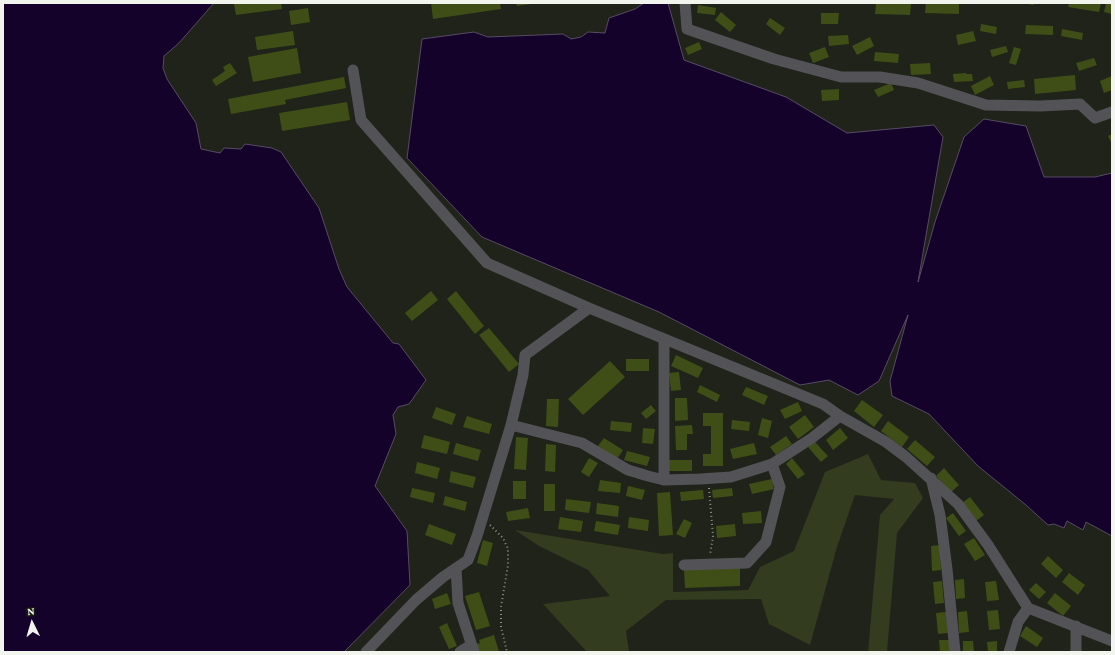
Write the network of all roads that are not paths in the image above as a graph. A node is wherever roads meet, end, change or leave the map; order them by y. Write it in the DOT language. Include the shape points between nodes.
graph roads {
  1 [pos="684,3"];
  2 [pos="353,70"];
  3 [pos="1112,112"];
  4 [pos="589,308"];
  5 [pos="664,339"];
  6 [pos="840,416"];
  7 [pos="511,425"];
  8 [pos="772,464"];
  9 [pos="931,478"];
  10 [pos="664,480"];
  11 [pos="684,565"];
  12 [pos="456,568"];
  13 [pos="1028,608"];
  14 [pos="1076,626"];
  15 [pos="1112,640"];
  16 [pos="473,649"];
  17 [pos="366,652"];
  18 [pos="460,652"];
  19 [pos="955,652"];
  20 [pos="1009,652"];
  21 [pos="1076,652"];
  1 -- 3 [label="street" via="687,29 774,59 841,77 880,77 918,83 986,105 1080,104 1095,118"];
  2 -- 4 [label="street" via="362,120 487,263"];
  4 -- 5 [label="street"];
  4 -- 7 [label="street" via="525,355 524,375"];
  5 -- 6 [label="street" via="823,404"];
  5 -- 10 [label="street"];
  6 -- 8 [label="street"];
  6 -- 9 [label="street" via="886,442"];
  7 -- 10 [label="street" via="582,443 628,470"];
  7 -- 12 [label="street" via="468,560"];
  8 -- 10 [label="street" via="731,477"];
  8 -- 11 [label="street" via="780,487 766,542 747,564"];
  9 -- 13 [label="street" via="958,504"];
  9 -- 19 [label="street" via="941,523"];
  12 -- 16 [label="street" via="458,604"];
  12 -- 17 [label="street" via="416,600"];
  13 -- 14 [label="street"];
  13 -- 20 [label="street" via="1018,622"];
  14 -- 15 [label="street"];
  14 -- 21 [label="street"];
  16 -- 18 [label="street"];
}
